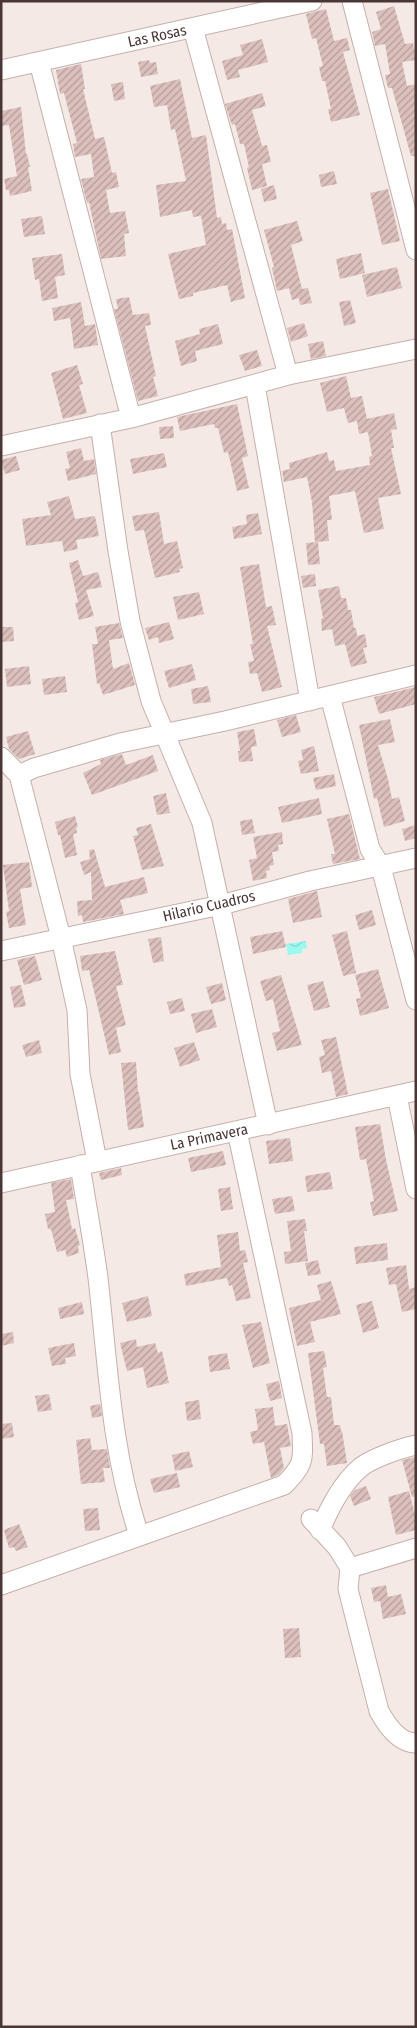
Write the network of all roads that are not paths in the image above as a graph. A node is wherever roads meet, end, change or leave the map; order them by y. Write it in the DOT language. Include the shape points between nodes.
graph roads {
  1 [pos="312,1"];
  2 [pos="352,1"];
  3 [pos="193,28"];
  4 [pos="39,62"];
  5 [pos="1,70"];
  6 [pos="416,250"];
  7 [pos="414,355"];
  8 [pos="288,375"];
  9 [pos="255,385"];
  10 [pos="131,418"];
  11 [pos="100,424"];
  12 [pos="1,446"];
  13 [pos="416,675"];
  14 [pos="330,696"];
  15 [pos="310,701"];
  16 [pos="165,734"];
  17 [pos="1,757"];
  18 [pos="19,775"];
  19 [pos="416,858"];
  20 [pos="381,867"];
  21 [pos="221,905"];
  22 [pos="61,938"];
  23 [pos="1,951"];
  24 [pos="416,1000"];
  25 [pos="416,1091"];
  26 [pos="397,1096"];
  27 [pos="268,1125"];
  28 [pos="237,1132"];
  29 [pos="88,1163"];
  30 [pos="1,1183"];
  31 [pos="416,1189"];
  32 [pos="416,1445"];
  33 [pos="139,1535"];
  34 [pos="416,1548"];
  35 [pos="350,1568"];
  36 [pos="1,1585"];
  37 [pos="413,1743"];
  1 -- 3 [label="street, Las Rosas"];
  2 -- 6 [label="street"];
  3 -- 4 [label="street, Las Rosas"];
  3 -- 8 [label="street"];
  4 -- 5 [label="street, Las Rosas"];
  4 -- 10 [label="street"];
  7 -- 8 [label="street"];
  8 -- 9 [label="street"];
  9 -- 10 [label="street"];
  9 -- 15 [label="street"];
  10 -- 11 [label="street"];
  11 -- 12 [label="street"];
  11 -- 16 [label="street" via="130,622 151,701"];
  13 -- 14 [label="street"];
  14 -- 15 [label="street"];
  14 -- 20 [label="street" via="370,849"];
  15 -- 16 [label="street"];
  16 -- 18 [label="street" via="120,743"];
  16 -- 21 [label="street" via="202,823"];
  17 -- 18 [label="street"];
  18 -- 22 [label="street"];
  19 -- 20 [label="street, Hilario Cuadros"];
  20 -- 21 [label="street, Hilario Cuadros" via="310,881"];
  20 -- 24 [label="street"];
  21 -- 22 [label="street, Hilario Cuadros"];
  21 -- 27 [label="street"];
  22 -- 23 [label="street, Hilario Cuadros"];
  22 -- 29 [label="street" via="77,1010"];
  25 -- 26 [label="street, La Primavera"];
  26 -- 27 [label="street, La Primavera"];
  26 -- 31 [label="street"];
  27 -- 28 [label="street, La Primavera"];
  28 -- 29 [label="street, La Primavera"];
  28 -- 33 [label="street" via="302,1432 303,1461 284,1485"];
  29 -- 30 [label="street, La Primavera"];
  29 -- 33 [label="street" via="106,1369 125,1492"];
  32 -- 35 [label="street" via="399,1449 362,1467 316,1524"];
  33 -- 36 [label="street"];
  34 -- 35 [label="street"];
  35 -- 37 [label="street" via="348,1589 379,1711 388,1728"];
}
